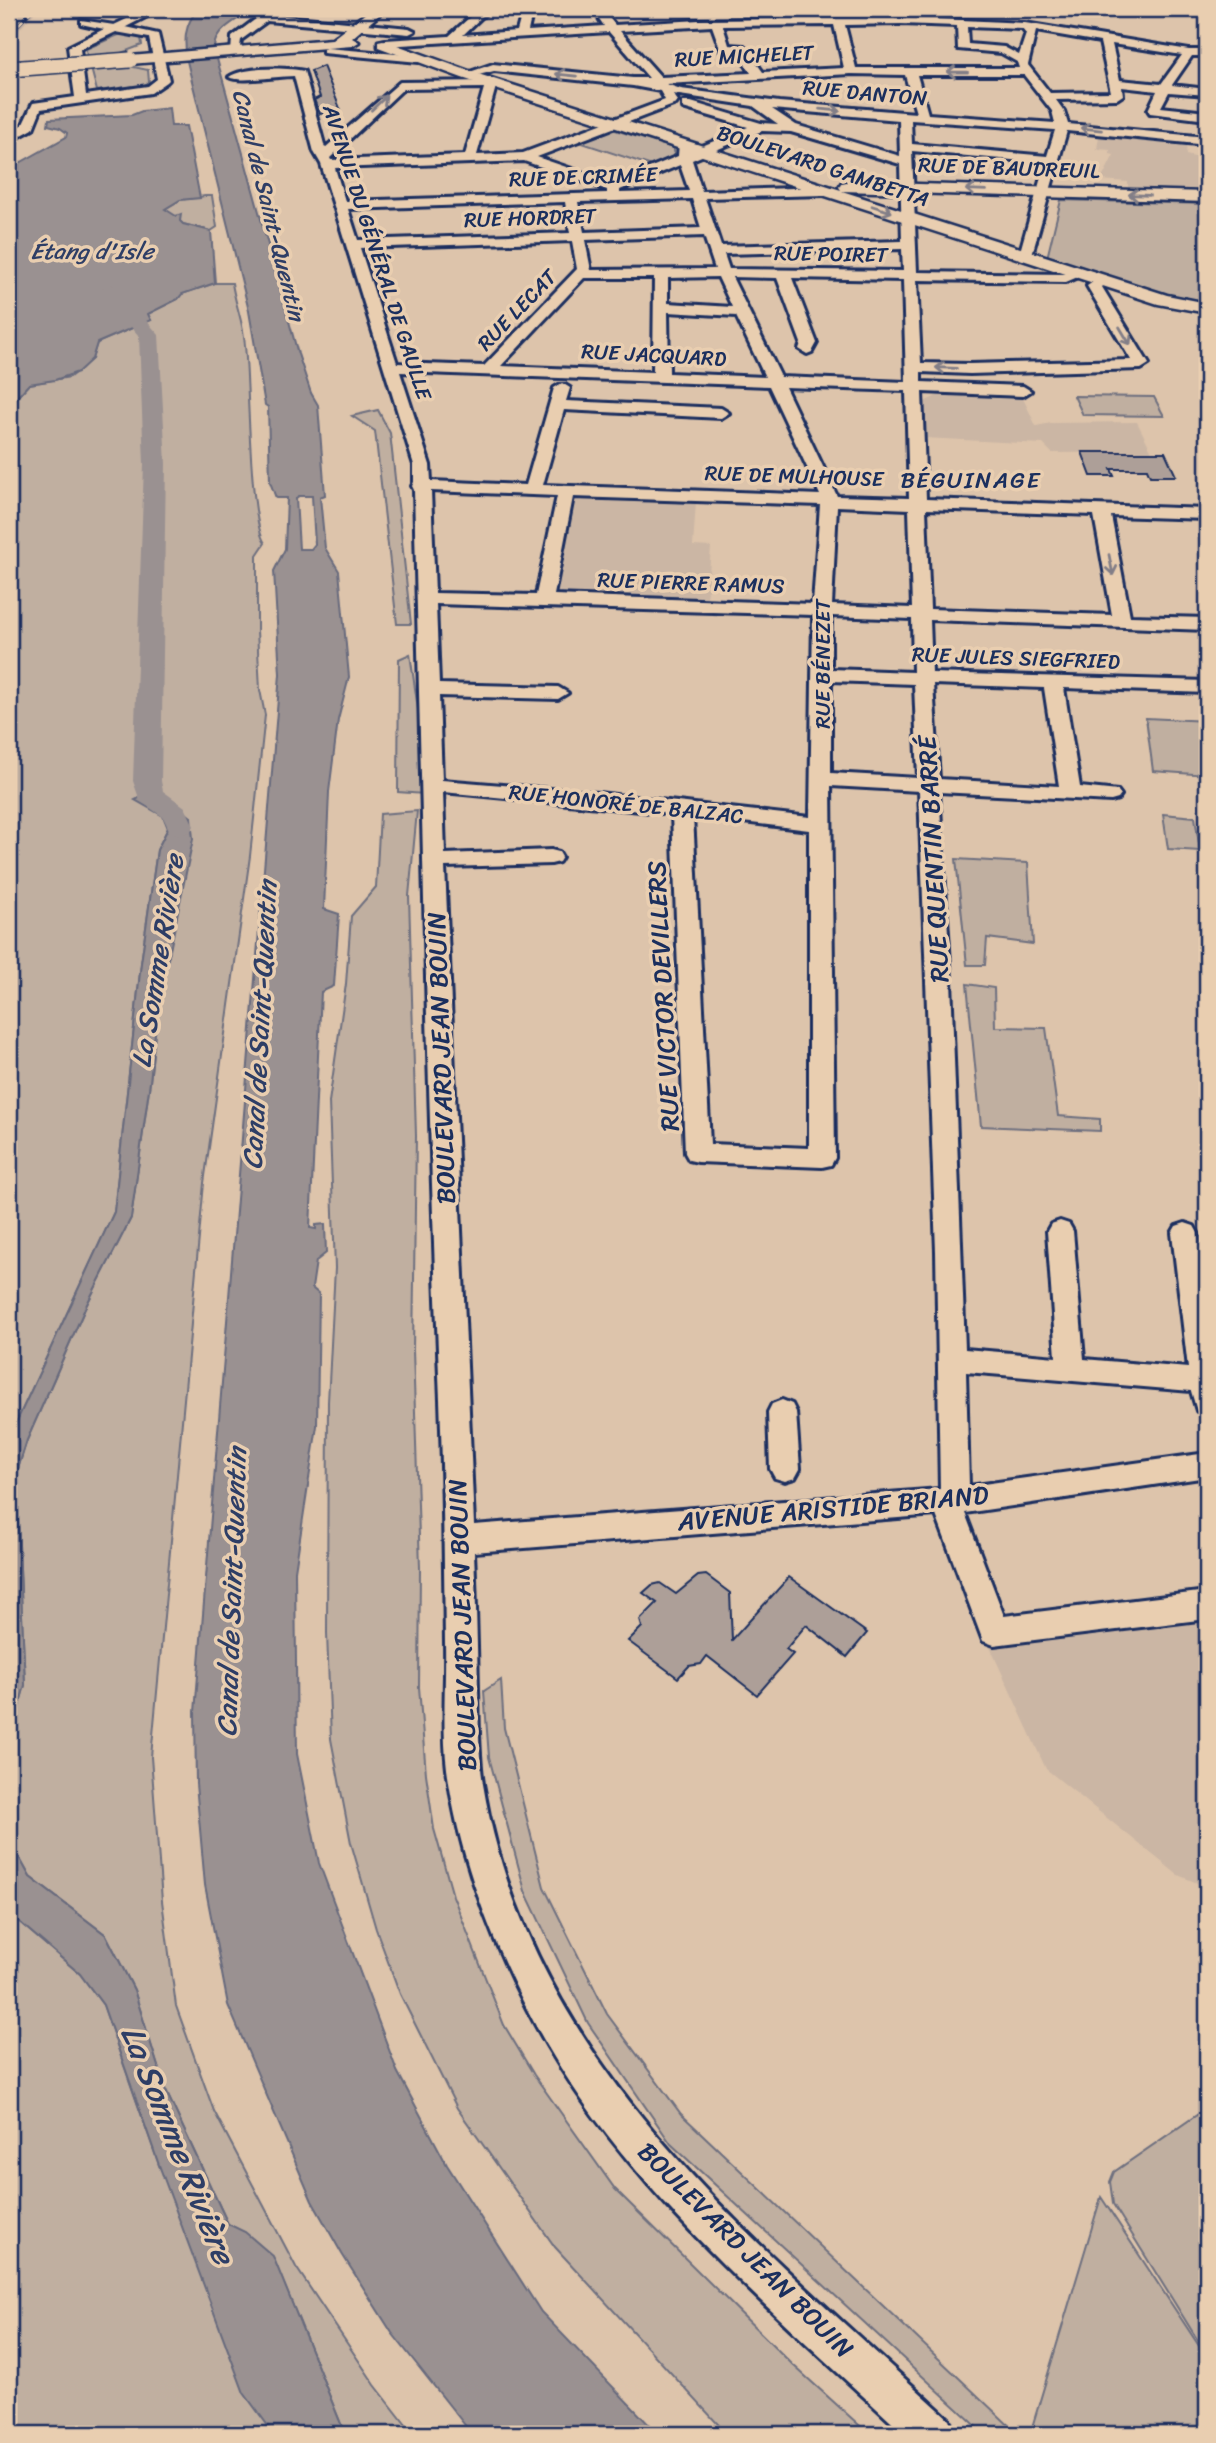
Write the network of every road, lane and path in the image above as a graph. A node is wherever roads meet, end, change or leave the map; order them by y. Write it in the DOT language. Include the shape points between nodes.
graph roads {
  1 [pos="156,9"];
  2 [pos="276,9"];
  3 [pos="379,9"];
  4 [pos="485,9"];
  5 [pos="528,9"];
  6 [pos="602,9"];
  7 [pos="803,13"];
  8 [pos="878,14"];
  9 [pos="264,17"];
  10 [pos="1025,20"];
  11 [pos="839,21"];
  12 [pos="900,21"];
  13 [pos="85,22"];
  14 [pos="737,22"];
  15 [pos="717,23"];
  16 [pos="961,23"];
  17 [pos="116,28"];
  18 [pos="611,28"];
  19 [pos="522,33"];
  20 [pos="454,37"];
  21 [pos="1106,40"];
  22 [pos="346,45"];
  23 [pos="405,47"];
  24 [pos="231,52"];
  25 [pos="1189,53"];
  26 [pos="1207,53"];
  27 [pos="178,56"];
  28 [pos="158,58"];
  29 [pos="422,60"];
  30 [pos="1024,66"];
  31 [pos="9,69"];
  32 [pos="851,71"];
  33 [pos="910,71"];
  34 [pos="467,75"];
  35 [pos="759,75"];
  36 [pos="235,77"];
  37 [pos="491,83"];
  38 [pos="1116,83"];
  39 [pos="662,84"];
  40 [pos="1165,87"];
  41 [pos="1207,92"];
  42 [pos="1045,97"];
  43 [pos="82,99"];
  44 [pos="672,101"];
  45 [pos="752,101"];
  46 [pos="718,114"];
  47 [pos="887,115"];
  48 [pos="905,116"];
  49 [pos="1207,116"];
  50 [pos="923,117"];
  51 [pos="614,122"];
  52 [pos="1062,126"];
  53 [pos="760,127"];
  54 [pos="792,128"];
  55 [pos="348,132"];
  56 [pos="316,134"];
  57 [pos="9,138"];
  58 [pos="1207,141"];
  59 [pos="906,143"];
  60 [pos="704,151"];
  61 [pos="684,152"];
  62 [pos="524,157"];
  63 [pos="470,159"];
  64 [pos="326,160"];
  65 [pos="1052,160"];
  66 [pos="907,162"];
  67 [pos="818,188"];
  68 [pos="908,188"];
  69 [pos="614,192"];
  70 [pos="853,192"];
  71 [pos="1043,192"];
  72 [pos="698,195"];
  73 [pos="1207,197"];
  74 [pos="570,198"];
  75 [pos="341,205"];
  76 [pos="908,217"];
  77 [pos="488,227"];
  78 [pos="708,232"];
  79 [pos="578,238"];
  80 [pos="353,244"];
  81 [pos="908,245"];
  82 [pos="715,250"];
  83 [pos="1026,255"];
  84 [pos="723,273"];
  85 [pos="1080,273"];
  86 [pos="581,274"];
  87 [pos="661,274"];
  88 [pos="783,274"];
  89 [pos="911,276"];
  90 [pos="1102,280"];
  91 [pos="661,307"];
  92 [pos="1207,308"];
  93 [pos="743,312"];
  94 [pos="807,349"];
  95 [pos="393,367"];
  96 [pos="914,367"];
  97 [pos="489,370"];
  98 [pos="566,372"];
  99 [pos="661,377"];
  100 [pos="774,382"];
  101 [pos="914,387"];
  102 [pos="1023,391"];
  103 [pos="557,405"];
  104 [pos="721,413"];
  105 [pos="420,486"];
  106 [pos="533,490"];
  107 [pos="566,491"];
  108 [pos="828,499"];
  109 [pos="918,503"];
  110 [pos="1101,509"];
  111 [pos="1207,514"];
  112 [pos="425,598"];
  113 [pos="544,600"];
  114 [pos="823,610"];
  115 [pos="922,614"];
  116 [pos="1122,621"];
  117 [pos="1207,625"];
  118 [pos="823,676"];
  119 [pos="923,678"];
  120 [pos="1053,681"];
  121 [pos="1207,687"];
  122 [pos="429,690"];
  123 [pos="558,693"];
  124 [pos="822,779"];
  125 [pos="432,785"];
  126 [pos="930,785"];
  127 [pos="1070,792"];
  128 [pos="1111,794"];
  129 [pos="682,809"];
  130 [pos="820,825"];
  131 [pos="551,857"];
  132 [pos="435,860"];
  133 [pos="767,1155"];
  134 [pos="1060,1231"];
  135 [pos="1185,1233"];
  136 [pos="1203,1326"];
  137 [pos="953,1359"];
  138 [pos="1070,1370"];
  139 [pos="1206,1392"];
  140 [pos="782,1412"];
  141 [pos="1207,1465"];
  142 [pos="785,1469"];
  143 [pos="955,1501"];
  144 [pos="457,1540"];
  145 [pos="1207,1605"];
  146 [pos="934,2434"];
  1 -- 17 [label="street"];
  2 -- 9 [label="street"];
  3 -- 22 [label="main road"];
  4 -- 20 [label="street"];
  5 -- 19 [label="street"];
  6 -- 18 [label="street"];
  7 -- 8 [label="street"];
  7 -- 14 [label="street"];
  8 -- 12 [label="street"];
  9 -- 22 [label="street"];
  9 -- 24 [label="street" via="236,39"];
  10 -- 16 [label="street"];
  10 -- 21 [label="street"];
  10 -- 30 [label="street" via="1032,33"];
  11 -- 12 [label="street"];
  11 -- 14 [label="street"];
  11 -- 32 [label="street"];
  12 -- 16 [label="street"];
  13 -- 17 [label="street"];
  14 -- 15 [label="street"];
  15 -- 18 [label="street"];
  15 -- 35 [label="street" via="725,49 740,48"];
  16 -- 30 [label="street" via="962,47 1004,50"];
  17 -- 28 [label="street" via="154,36"];
  17 -- 43 [label="street" via="74,47"];
  18 -- 19 [label="street"];
  18 -- 39 [label="street"];
  19 -- 20 [label="street"];
  20 -- 22 [label="street"];
  20 -- 23 [label="street"];
  21 -- 25 [label="street"];
  21 -- 38 [label="street" via="1105,57"];
  22 -- 23 [label="main road, BOULEVARD GAMBETTA"];
  22 -- 24 [label="main road, BOULEVARD GAMBETTA"];
  22 -- 29 [label="street"];
  22 -- 36 [label="street" via="272,72"];
  22 -- 56 [label="street, AVENUE DU GÉNÉRAL DE GAULLE" via="299,80"];
  23 -- 29 [label="main road, BOULEVARD GAMBETTA"];
  24 -- 27 [label="main road"];
  25 -- 26 [label="street"];
  25 -- 40 [label="street"];
  27 -- 28 [label="main road"];
  28 -- 31 [label="main road, bridge"];
  28 -- 43 [label="street" via="163,80 157,86"];
  29 -- 34 [label="main road, BOULEVARD GAMBETTA"];
  30 -- 33 [label="street, RUE MICHELET, one-way"];
  30 -- 42 [label="street"];
  32 -- 33 [label="street, RUE MICHELET"];
  32 -- 35 [label="street, RUE MICHELET"];
  33 -- 50 [label="street"];
  34 -- 37 [label="main road, BOULEVARD GAMBETTA"];
  39 -- 34 [label="street, one-way" via="493,67"];
  35 -- 39 [label="street, RUE MICHELET"];
  37 -- 51 [label="main road, BOULEVARD GAMBETTA"];
  55 -- 37 [label="street, one-way" via="400,86"];
  37 -- 63 [label="street"];
  38 -- 40 [label="street"];
  38 -- 42 [label="street" via="1117,94"];
  39 -- 44 [label="street"];
  39 -- 45 [label="street, RUE DANTON"];
  40 -- 41 [label="street"];
  40 -- 49 [label="street" via="1154,110"];
  42 -- 52 [label="street" via="1058,111"];
  43 -- 57 [label="street" via="43,104 34,109 29,126"];
  44 -- 46 [label="street"];
  44 -- 51 [label="street"];
  45 -- 46 [label="street"];
  45 -- 47 [label="street, RUE DANTON, one-way"];
  45 -- 54 [label="street"];
  46 -- 53 [label="street"];
  47 -- 48 [label="street, RUE DANTON"];
  47 -- 59 [label="street" via="888,130"];
  48 -- 50 [label="street, RUE DANTON"];
  48 -- 59 [label="street"];
  50 -- 52 [label="street, RUE DANTON"];
  51 -- 61 [label="main road, BOULEVARD GAMBETTA"];
  51 -- 62 [label="street"];
  58 -- 52 [label="street, one-way"];
  52 -- 65 [label="street"];
  53 -- 54 [label="street"];
  53 -- 60 [label="street"];
  54 -- 66 [label="street"];
  55 -- 56 [label="street" via="330,139"];
  55 -- 64 [label="street"];
  56 -- 64 [label="street, AVENUE DU GÉNÉRAL DE GAULLE"];
  59 -- 65 [label="street"];
  59 -- 66 [label="street, RUE QUENTIN BARRÉ"];
  60 -- 61 [label="main road, BOULEVARD GAMBETTA"];
  60 -- 67 [label="main road, BOULEVARD GAMBETTA"];
  61 -- 69 [label="street"];
  61 -- 72 [label="street, RUE BÉNEZET"];
  62 -- 63 [label="street"];
  62 -- 69 [label="street"];
  63 -- 64 [label="street"];
  64 -- 75 [label="street, AVENUE DU GÉNÉRAL DE GAULLE"];
  65 -- 71 [label="street"];
  66 -- 68 [label="street, RUE QUENTIN BARRÉ"];
  67 -- 70 [label="main road, BOULEVARD GAMBETTA"];
  67 -- 72 [label="street, RUE DE CRIMÉE"];
  68 -- 70 [label="main road, RUE DE BAUDREUIL"];
  71 -- 68 [label="main road, RUE DE BAUDREUIL, one-way"];
  68 -- 76 [label="street, RUE QUENTIN BARRÉ"];
  69 -- 72 [label="street, RUE DE CRIMÉE"];
  69 -- 74 [label="street, RUE DE CRIMÉE"];
  70 -- 76 [label="main road, BOULEVARD GAMBETTA, one-way"];
  73 -- 71 [label="main road, RUE DE BAUDREUIL, one-way"];
  71 -- 83 [label="street"];
  72 -- 78 [label="street, RUE BÉNEZET"];
  74 -- 77 [label="street, RUE DE CRIMÉE"];
  74 -- 79 [label="street, RUE LECAT"];
  75 -- 77 [label="street, RUE DE CRIMÉE"];
  75 -- 80 [label="street, AVENUE DU GÉNÉRAL DE GAULLE"];
  76 -- 81 [label="street, RUE QUENTIN BARRÉ"];
  76 -- 83 [label="main road, BOULEVARD GAMBETTA"];
  77 -- 79 [label="street, RUE HORDRET"];
  77 -- 80 [label="street, RUE HORDRET"];
  78 -- 79 [label="street, RUE HORDRET"];
  78 -- 82 [label="street, RUE BÉNEZET"];
  79 -- 86 [label="street, RUE LECAT"];
  80 -- 95 [label="street, AVENUE DU GÉNÉRAL DE GAULLE"];
  81 -- 82 [label="street"];
  81 -- 89 [label="street, RUE QUENTIN BARRÉ"];
  82 -- 84 [label="street, RUE BÉNEZET"];
  83 -- 85 [label="main road, BOULEVARD GAMBETTA"];
  84 -- 87 [label="street, RUE POIRET"];
  84 -- 88 [label="street, RUE POIRET"];
  84 -- 93 [label="street, RUE BÉNEZET"];
  85 -- 89 [label="street, RUE POIRET" via="1066,278"];
  85 -- 90 [label="main road, BOULEVARD GAMBETTA"];
  86 -- 87 [label="street, RUE POIRET"];
  86 -- 97 [label="street, RUE LECAT"];
  87 -- 91 [label="street"];
  88 -- 89 [label="street, RUE POIRET"];
  88 -- 94 [label="street" via="809,343"];
  89 -- 96 [label="street, RUE QUENTIN BARRÉ"];
  90 -- 92 [label="main road, BOULEVARD GAMBETTA"];
  90 -- 96 [label="street, one-way" via="1094,286 1141,364"];
  91 -- 93 [label="street"];
  91 -- 99 [label="street"];
  93 -- 100 [label="street, RUE BÉNEZET"];
  95 -- 97 [label="street, RUE JACQUARD"];
  95 -- 105 [label="street, AVENUE DU GÉNÉRAL DE GAULLE" via="422,465"];
  96 -- 101 [label="street, RUE QUENTIN BARRÉ"];
  97 -- 98 [label="street, RUE JACQUARD"];
  98 -- 99 [label="street, RUE JACQUARD"];
  98 -- 103 [label="street"];
  99 -- 100 [label="street, RUE JACQUARD"];
  100 -- 101 [label="street, RUE JACQUARD"];
  100 -- 108 [label="street, RUE BÉNEZET"];
  101 -- 102 [label="street, RUE JACQUARD"];
  101 -- 109 [label="street, RUE QUENTIN BARRÉ"];
  103 -- 104 [label="street"];
  103 -- 106 [label="street"];
  105 -- 106 [label="street, RUE DE MULHOUSE"];
  105 -- 112 [label="street, BOULEVARD JEAN BOUIN"];
  106 -- 107 [label="street, RUE DE MULHOUSE"];
  107 -- 108 [label="street, RUE DE MULHOUSE"];
  107 -- 113 [label="street"];
  108 -- 109 [label="street, RUE DE MULHOUSE"];
  108 -- 114 [label="street, RUE BÉNEZET"];
  109 -- 110 [label="street, RUE DE MULHOUSE"];
  109 -- 115 [label="street, RUE QUENTIN BARRÉ"];
  110 -- 111 [label="street, RUE DE MULHOUSE"];
  110 -- 116 [label="street, one-way"];
  112 -- 113 [label="street, RUE PIERRE RAMUS"];
  112 -- 122 [label="street, BOULEVARD JEAN BOUIN"];
  113 -- 114 [label="street, RUE PIERRE RAMUS"];
  114 -- 115 [label="street, RUE PIERRE RAMUS"];
  114 -- 118 [label="street, RUE BÉNEZET"];
  115 -- 116 [label="street, RUE PIERRE RAMUS"];
  115 -- 119 [label="street, RUE QUENTIN BARRÉ"];
  116 -- 117 [label="street, RUE PIERRE RAMUS"];
  118 -- 119 [label="street, RUE JULES SIEGFRIED"];
  118 -- 124 [label="street, RUE BÉNEZET"];
  119 -- 120 [label="street, RUE JULES SIEGFRIED"];
  119 -- 126 [label="street, RUE QUENTIN BARRÉ"];
  120 -- 121 [label="street, RUE JULES SIEGFRIED"];
  120 -- 127 [label="street"];
  122 -- 123 [label="street"];
  122 -- 125 [label="street, BOULEVARD JEAN BOUIN"];
  124 -- 126 [label="street"];
  124 -- 130 [label="street, RUE BÉNEZET"];
  125 -- 129 [label="street, RUE HONORÉ DE BALZAC"];
  125 -- 132 [label="street, BOULEVARD JEAN BOUIN"];
  126 -- 127 [label="street"];
  126 -- 137 [label="street, RUE QUENTIN BARRÉ"];
  127 -- 128 [label="street"];
  129 -- 130 [label="street, RUE HONORÉ DE BALZAC"];
  129 -- 133 [label="street, RUE VICTOR DEVILLERS" via="698,1153"];
  130 -- 133 [label="street, RUE BÉNEZET" via="822,1158"];
  131 -- 132 [label="street"];
  132 -- 144 [label="street, BOULEVARD JEAN BOUIN"];
  134 -- 138 [label="street"];
  135 -- 136 [label="street"];
  136 -- 139 [label="street"];
  137 -- 138 [label="street"];
  137 -- 143 [label="street, RUE QUENTIN BARRÉ"];
  138 -- 139 [label="street"];
  140 -- 142 [label="street"];
  141 -- 143 [label="street, AVENUE ARISTIDE BRIAND"];
  143 -- 144 [label="street, AVENUE ARISTIDE BRIAND"];
  143 -- 145 [label="street, RUE QUENTIN BARRÉ" via="950,1513 994,1631"];
  144 -- 146 [label="street, BOULEVARD JEAN BOUIN" via="460,1722 476,1833 497,1901 533,1983 596,2086 666,2177"];
}
